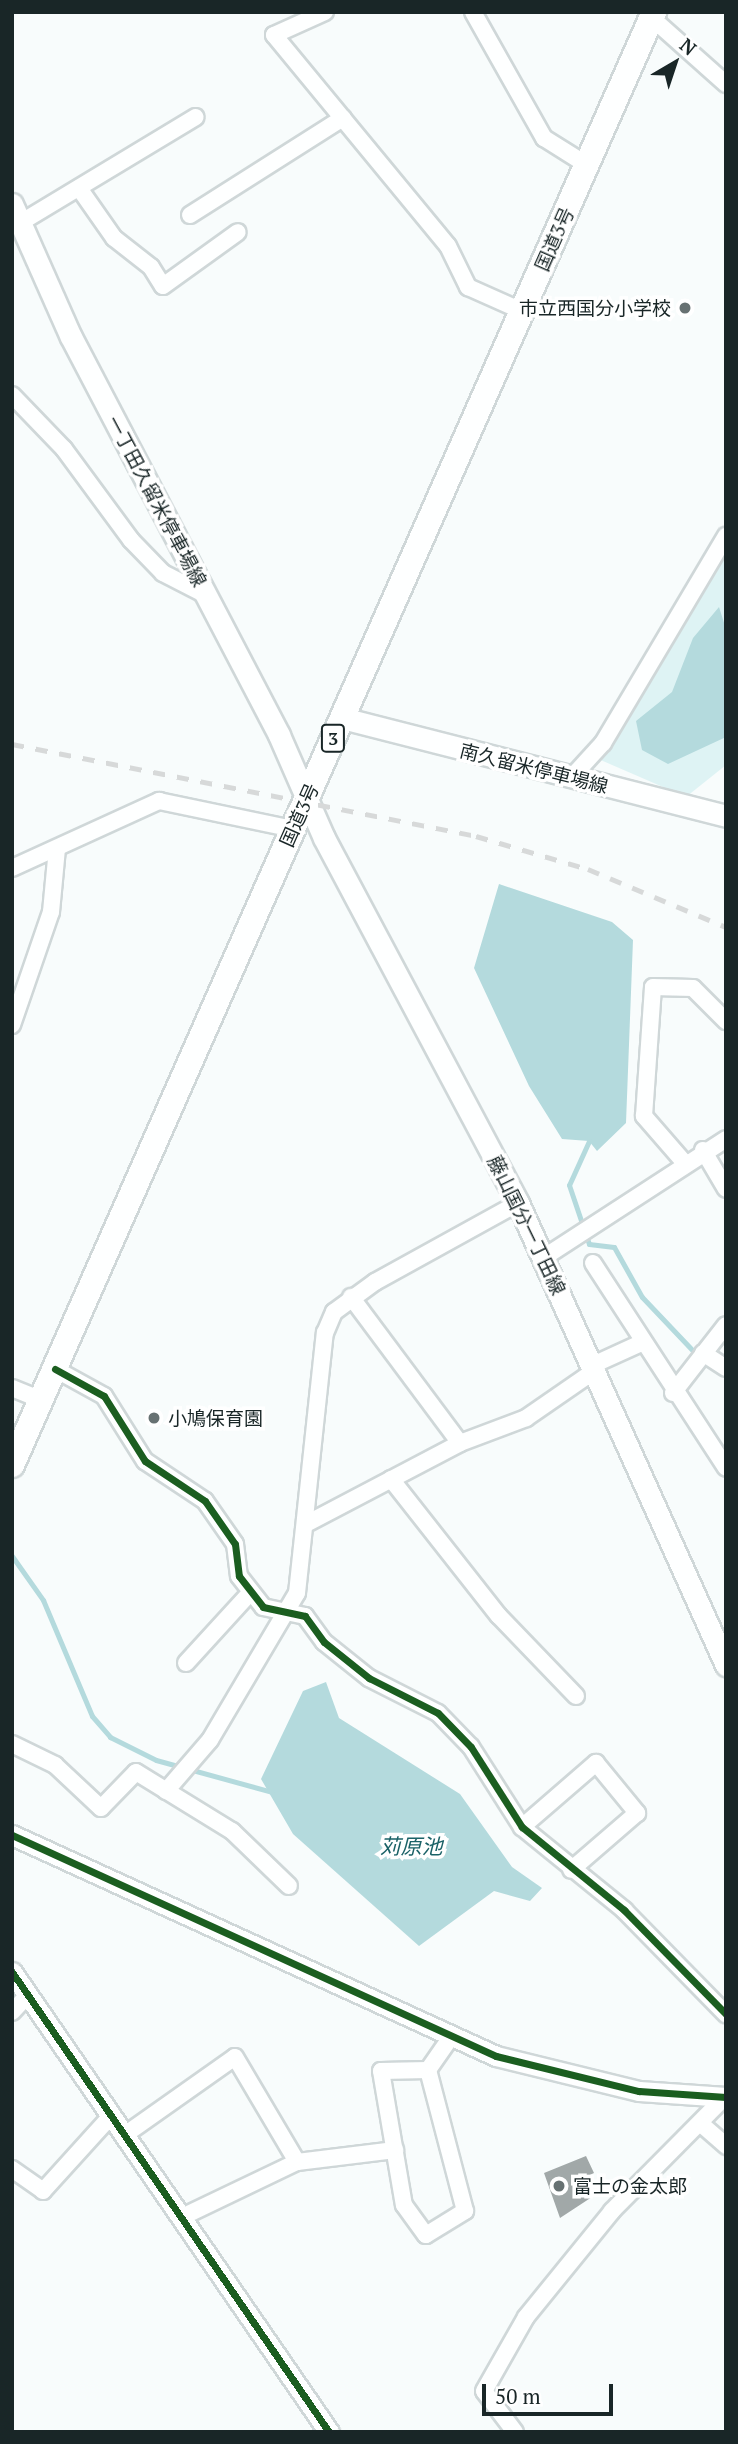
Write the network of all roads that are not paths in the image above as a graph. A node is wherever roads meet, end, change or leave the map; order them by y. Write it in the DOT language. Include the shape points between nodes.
graph roads {
  1 [pos="325,12"];
  2 [pos="473,12"];
  3 [pos="653,15"];
  4 [pos="726,83"];
  5 [pos="196,117"];
  6 [pos="343,118"];
  7 [pos="587,165"];
  8 [pos="79,188"];
  9 [pos="16,214"];
  10 [pos="190,215"];
  11 [pos="238,232"];
  12 [pos="522,311"];
  13 [pos="12,395"];
  14 [pos="726,536"];
  15 [pos="206,595"];
  16 [pos="342,718"];
  17 [pos="571,778"];
  18 [pos="308,794"];
  19 [pos="726,816"];
  20 [pos="293,829"];
  21 [pos="57,848"];
  22 [pos="12,868"];
  23 [pos="726,1021"];
  24 [pos="12,1026"];
  25 [pos="726,1139"];
  26 [pos="703,1150"];
  27 [pos="683,1161"];
  28 [pos="726,1189"];
  29 [pos="518,1203"];
  30 [pos="543,1258"];
  31 [pos="593,1263"];
  32 [pos="351,1297"];
  33 [pos="726,1325"];
  34 [pos="641,1343"];
  35 [pos="703,1353"];
  36 [pos="596,1367"];
  37 [pos="726,1368"];
  38 [pos="55,1369"];
  39 [pos="12,1388"];
  40 [pos="673,1393"];
  41 [pos="42,1400"];
  42 [pos="460,1443"];
  43 [pos="12,1465"];
  44 [pos="726,1468"];
  45 [pos="391,1479"];
  46 [pos="306,1524"];
  47 [pos="250,1593"];
  48 [pos="291,1610"];
  49 [pos="186,1663"];
  50 [pos="726,1665"];
  51 [pos="576,1696"];
  52 [pos="12,1744"];
  53 [pos="166,1791"];
  54 [pos="522,1827"];
  55 [pos="12,1835"];
  56 [pos="571,1870"];
  57 [pos="289,1886"];
  58 [pos="12,1972"];
  59 [pos="28,1995"];
  60 [pos="12,2012"];
  61 [pos="726,2014"];
  62 [pos="451,2037"];
  63 [pos="428,2070"];
  64 [pos="725,2097"];
  65 [pos="112,2115"];
  66 [pos="700,2123"];
  67 [pos="125,2134"];
  68 [pos="726,2146"];
  69 [pos="395,2150"];
  70 [pos="297,2162"];
  71 [pos="12,2169"];
  72 [pos="182,2217"];
  73 [pos="329,2432"];
  74 [pos="515,2432"];
  1 -- 6 [label="street" via="274,35"];
  2 -- 7 [label="street" via="544,138"];
  3 -- 4 [label="street"];
  3 -- 7 [label="highway, 国道3号 / 3"];
  5 -- 8 [label="street"];
  6 -- 10 [label="street"];
  6 -- 12 [label="street" via="448,246 468,287"];
  7 -- 12 [label="highway, 国道3号 / 3"];
  8 -- 9 [label="street"];
  8 -- 11 [label="street" via="114,238 151,267 163,285"];
  9 -- 15 [label="main road, 一丁田久留米停車場線" via="71,337"];
  12 -- 16 [label="highway, 国道3号 / 3"];
  13 -- 15 [label="street" via="64,449 163,573"];
  14 -- 17 [label="street" via="603,743"];
  15 -- 18 [label="main road, 一丁田久留米停車場線"];
  16 -- 17 [label="main road, 南久留米停車場線"];
  16 -- 18 [label="highway, 国道3号 / 3"];
  17 -- 19 [label="main road, 南久留米停車場線"];
  18 -- 20 [label="highway, 国道3号 / 3"];
  18 -- 29 [label="main road, 藤山国分一丁田線" via="324,838"];
  20 -- 21 [label="street" via="159,801"];
  20 -- 38 [label="highway, 国道3号 / 3"];
  21 -- 22 [label="street"];
  21 -- 24 [label="street" via="51,912"];
  23 -- 27 [label="street" via="693,988 653,987 644,1116"];
  25 -- 26 [label="street"];
  26 -- 27 [label="street"];
  26 -- 28 [label="street"];
  27 -- 30 [label="street"];
  29 -- 30 [label="main road, 藤山国分一丁田線"];
  29 -- 32 [label="street"];
  30 -- 36 [label="main road, 藤山国分一丁田線"];
  31 -- 34 [label="street"];
  32 -- 42 [label="street"];
  32 -- 46 [label="street" via="334,1312 326,1333"];
  33 -- 35 [label="street"];
  34 -- 36 [label="street"];
  34 -- 40 [label="street"];
  35 -- 37 [label="street"];
  35 -- 40 [label="street"];
  36 -- 42 [label="street" via="526,1418"];
  36 -- 50 [label="main road, 藤山国分一丁田線"];
  38 -- 41 [label="highway, 国道3号 / 3"];
  38 -- 47 [label="street" via="104,1396 145,1461 205,1501 235,1544 239,1576"];
  39 -- 41 [label="street"];
  40 -- 44 [label="street"];
  41 -- 43 [label="highway, 国道3号 / 3"];
  42 -- 45 [label="street"];
  45 -- 46 [label="street"];
  45 -- 51 [label="street" via="499,1616"];
  46 -- 48 [label="street"];
  47 -- 48 [label="street" via="263,1607"];
  47 -- 49 [label="street"];
  48 -- 53 [label="street" via="210,1740"];
  48 -- 54 [label="street" via="305,1616 324,1642 369,1678 438,1713 471,1747"];
  52 -- 53 [label="street" via="55,1765 101,1808 136,1772"];
  53 -- 57 [label="street" via="232,1831"];
  54 -- 56 [label="street"];
  54 -- 56 [label="street" via="596,1763 637,1813"];
  55 -- 62 [label="street"];
  56 -- 61 [label="street" via="624,1910"];
  58 -- 59 [label="street"];
  59 -- 60 [label="street"];
  59 -- 65 [label="street"];
  62 -- 63 [label="street"];
  62 -- 64 [label="street" via="563,2076"];
  63 -- 69 [label="street" via="382,2070"];
  63 -- 69 [label="street" via="465,2211 426,2235 404,2205"];
  64 -- 66 [label="street"];
  65 -- 67 [label="street"];
  65 -- 71 [label="street" via="43,2191"];
  66 -- 68 [label="street"];
  66 -- 74 [label="street" via="612,2211 526,2316 484,2391"];
  67 -- 70 [label="street" via="235,2057"];
  67 -- 72 [label="street"];
  69 -- 70 [label="street"];
  70 -- 72 [label="street"];
  72 -- 73 [label="street"];
}
